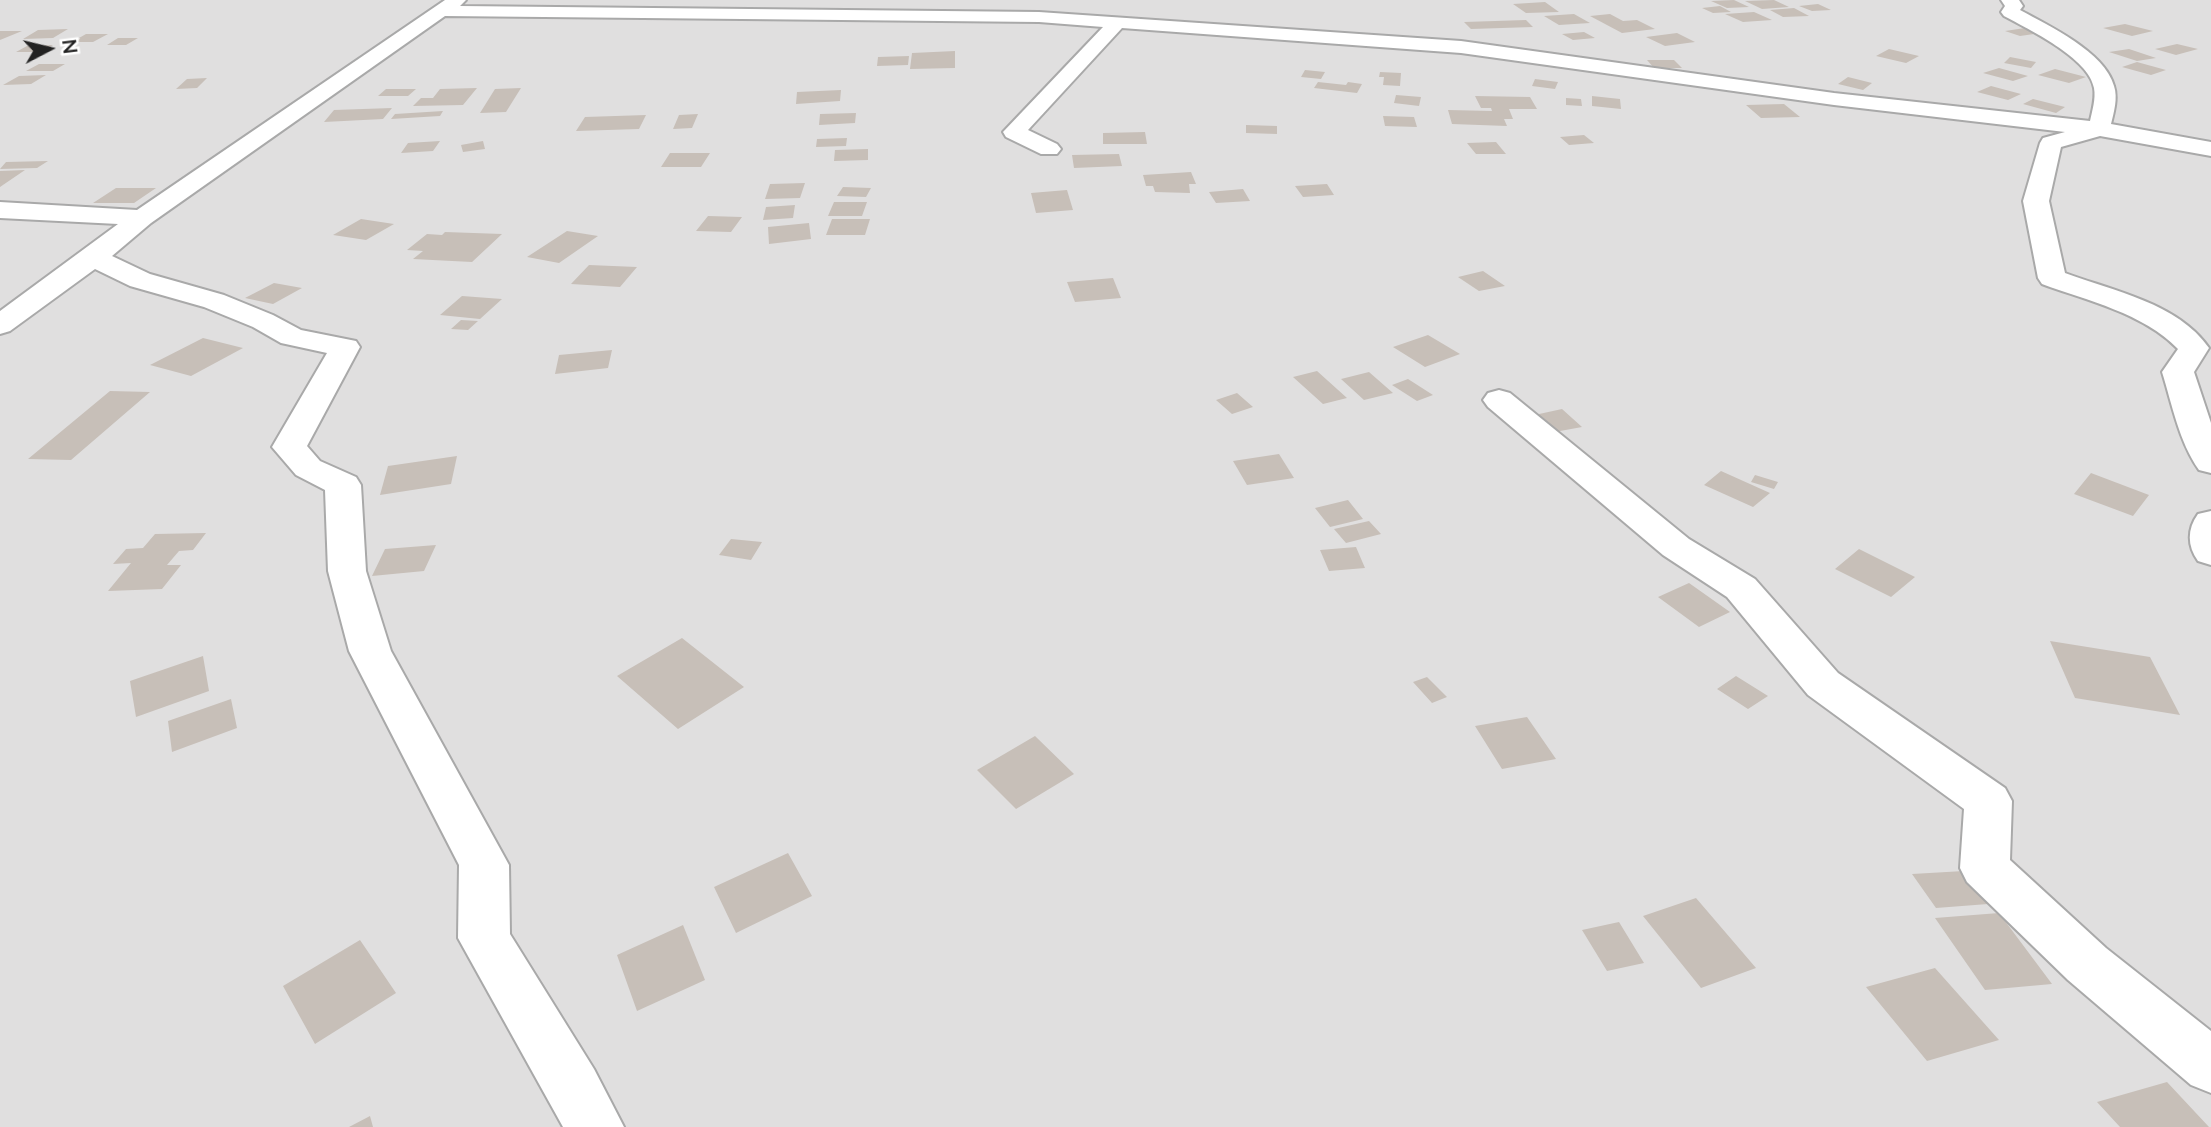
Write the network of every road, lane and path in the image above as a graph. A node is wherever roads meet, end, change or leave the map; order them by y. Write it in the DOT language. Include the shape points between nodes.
graph roads {
  1 [pos="2010,0"];
  2 [pos="450,5"];
  3 [pos="1041,8"];
  4 [pos="1117,23"];
  5 [pos="2099,129"];
  6 [pos="1049,149"];
  7 [pos="2211,149"];
  8 [pos="0,210"];
  9 [pos="142,218"];
  10 [pos="93,258"];
  11 [pos="0,325"];
  12 [pos="1499,400"];
  13 [pos="2211,463"];
  14 [pos="2211,523"];
  15 [pos="2211,553"];
  16 [pos="2211,1066"];
  17 [pos="594,1127"];
  1 -- 5 [label="street" via="2014,6 2010,12 2068,47 2104,83"];
  2 -- 3 [label="street"];
  2 -- 9 [label="street"];
  3 -- 4 [label="street"];
  4 -- 5 [label="street" via="1461,47 1834,99"];
  4 -- 6 [label="street" via="1014,132"];
  5 -- 7 [label="street"];
  5 -- 13 [label="street" via="2051,143 2035,201 2052,278 2140,310 2174,328 2194,348 2178,372"];
  8 -- 9 [label="street"];
  9 -- 10 [label="street"];
  10 -- 11 [label="street"];
  10 -- 17 [label="street" via="264,321 292,337 345,347 289,447 308,468 343,485 347,571 370,651 484,865 484,938"];
  12 -- 16 [label="street" via="1676,547 1741,587 1823,684 1988,801 1985,868 2087,964"];
  14 -- 15 [label="street"];
}
